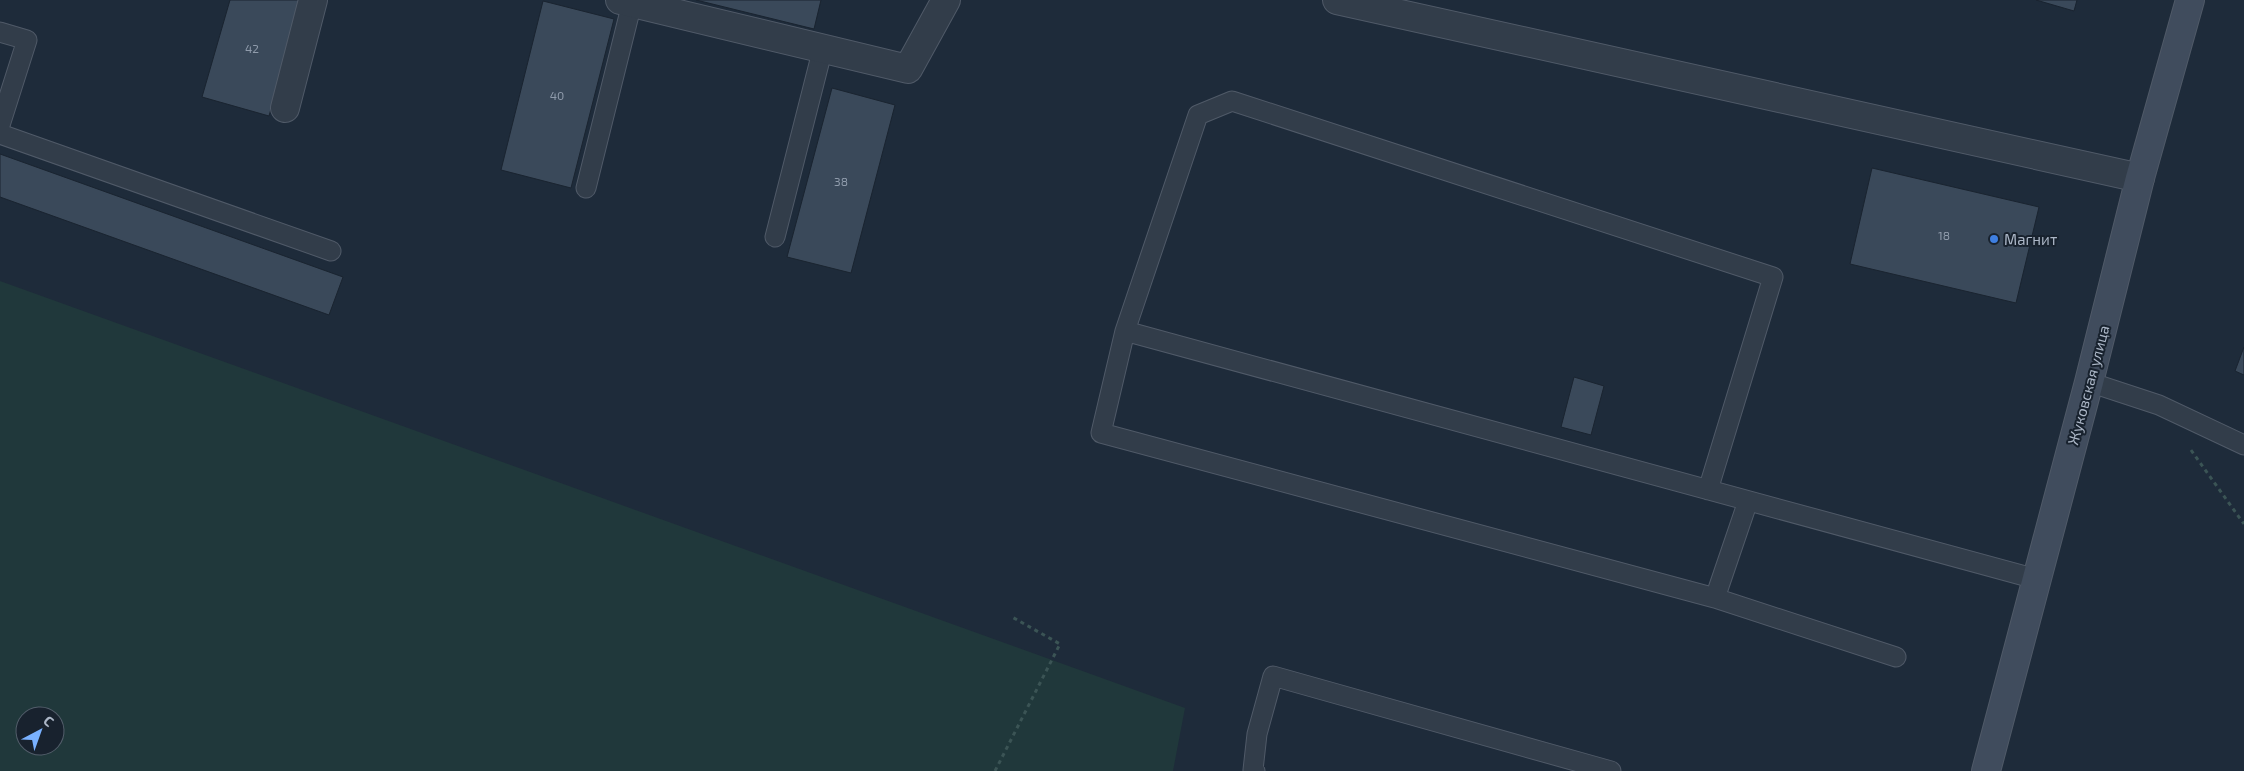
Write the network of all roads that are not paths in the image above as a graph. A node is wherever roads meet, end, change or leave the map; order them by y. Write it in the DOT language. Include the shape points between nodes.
graph roads {
  1 [pos="313,0"];
  2 [pos="946,0"];
  3 [pos="1337,0"];
  4 [pos="2190,0"];
  5 [pos="626,1"];
  6 [pos="0,32"];
  7 [pos="823,48"];
  8 [pos="285,108"];
  9 [pos="0,125"];
  10 [pos="0,134"];
  11 [pos="2140,178"];
  12 [pos="586,188"];
  13 [pos="775,237"];
  14 [pos="331,251"];
  15 [pos="1125,331"];
  16 [pos="2089,382"];
  17 [pos="2244,445"];
  18 [pos="1708,490"];
  19 [pos="1748,501"];
  20 [pos="2036,579"];
  21 [pos="1715,598"];
  22 [pos="1896,657"];
  23 [pos="1255,771"];
  24 [pos="1611,771"];
  25 [pos="1986,771"];
  1 -- 8 [label="street"];
  2 -- 7 [label="street" via="908,69"];
  3 -- 11 [label="street"];
  4 -- 11 [label="main road, Жуковская улица"];
  5 -- 7 [label="street"];
  5 -- 12 [label="lane"];
  6 -- 9 [label="lane" via="27,40"];
  7 -- 13 [label="lane"];
  10 -- 14 [label="lane"];
  11 -- 16 [label="main road, Жуковская улица"];
  15 -- 18 [label="lane"];
  15 -- 18 [label="lane" via="1198,115 1232,101 1773,277"];
  15 -- 21 [label="lane" via="1101,433"];
  16 -- 17 [label="lane" via="2159,405"];
  16 -- 20 [label="main road, Жуковская улица"];
  18 -- 19 [label="lane"];
  19 -- 20 [label="lane"];
  19 -- 21 [label="lane"];
  20 -- 25 [label="main road, Жуковская улица"];
  21 -- 22 [label="lane"];
  23 -- 24 [label="lane" via="1252,770 1257,734 1273,676"];
}
